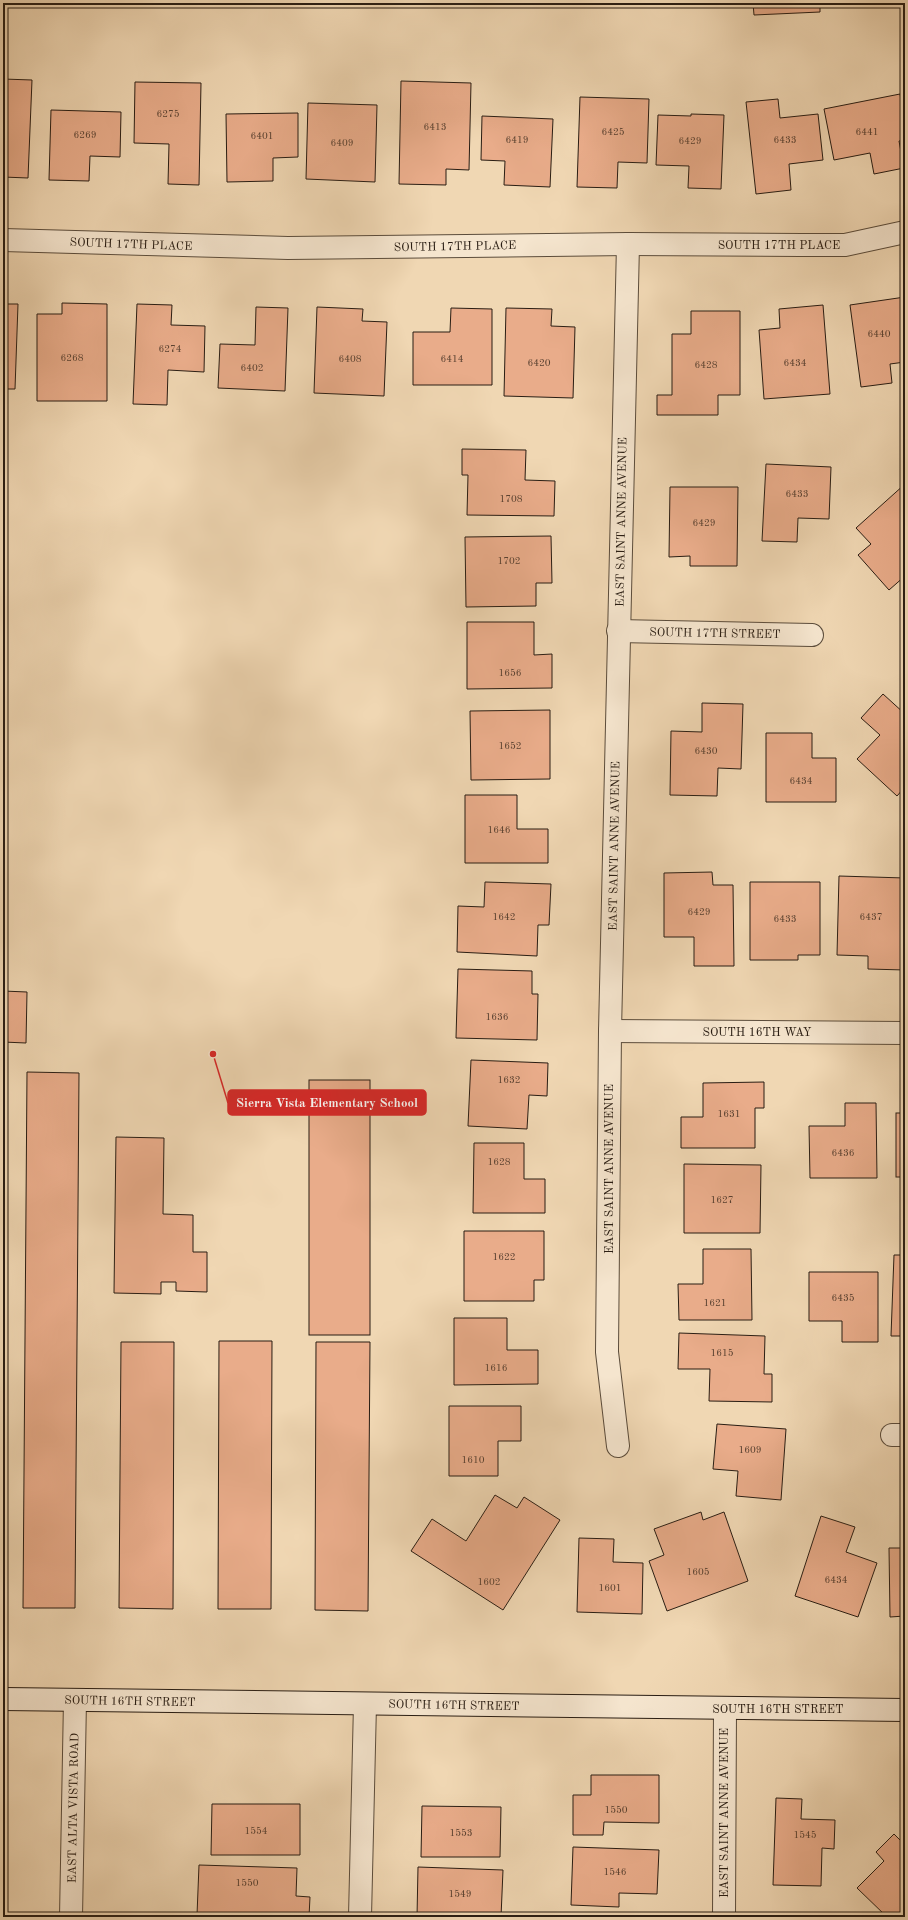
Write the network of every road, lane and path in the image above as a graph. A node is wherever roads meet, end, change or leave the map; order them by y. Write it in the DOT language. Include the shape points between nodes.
graph roads {
  1 [pos="905,232"];
  2 [pos="3,240"];
  3 [pos="628,244"];
  4 [pos="618,631"];
  5 [pos="812,635"];
  6 [pos="610,1031"];
  7 [pos="905,1033"];
  8 [pos="618,1446"];
  9 [pos="3,1699"];
  10 [pos="75,1700"];
  11 [pos="365,1704"];
  12 [pos="725,1709"];
  13 [pos="905,1710"];
  14 [pos="71,1917"];
  15 [pos="360,1917"];
  16 [pos="724,1917"];
  1 -- 3 [label="street, SOUTH 17TH PLACE" via="845,244"];
  2 -- 3 [label="street, SOUTH 17TH PLACE" via="288,248"];
  3 -- 4 [label="street, EAST SAINT ANNE AVENUE"];
  4 -- 5 [label="street, SOUTH 17TH STREET"];
  4 -- 6 [label="street, EAST SAINT ANNE AVENUE"];
  6 -- 7 [label="street, SOUTH 16TH WAY"];
  6 -- 8 [label="street, EAST SAINT ANNE AVENUE" via="607,1352"];
  9 -- 10 [label="street, SOUTH 16TH STREET"];
  10 -- 11 [label="street, SOUTH 16TH STREET"];
  10 -- 14 [label="street, EAST ALTA VISTA ROAD"];
  11 -- 12 [label="street, SOUTH 16TH STREET"];
  11 -- 15 [label="street"];
  12 -- 13 [label="street, SOUTH 16TH STREET"];
  12 -- 16 [label="street, EAST SAINT ANNE AVENUE"];
}
